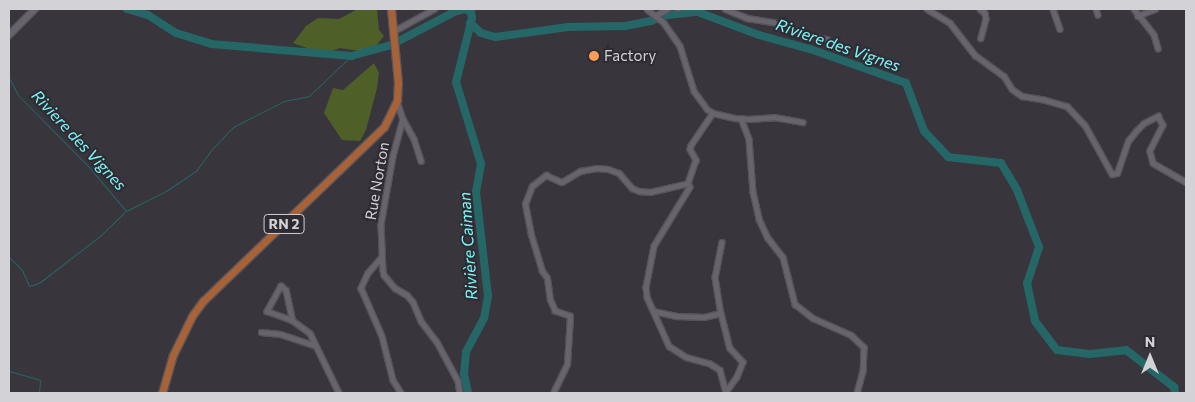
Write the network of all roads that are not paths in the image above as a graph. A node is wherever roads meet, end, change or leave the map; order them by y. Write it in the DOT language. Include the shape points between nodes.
graph roads {
  1 [pos="35,9"];
  2 [pos="391,9"];
  3 [pos="434,9"];
  4 [pos="647,9"];
  5 [pos="667,9"];
  6 [pos="726,9"];
  7 [pos="926,9"];
  8 [pos="980,9"];
  9 [pos="1053,9"];
  10 [pos="1096,9"];
  11 [pos="1134,9"];
  12 [pos="1155,9"];
  13 [pos="1098,15"];
  14 [pos="654,16"];
  15 [pos="1137,16"];
  16 [pos="1060,29"];
  17 [pos="393,33"];
  18 [pos="9,35"];
  19 [pos="981,38"];
  20 [pos="827,39"];
  21 [pos="1158,48"];
  22 [pos="397,100"];
  23 [pos="713,113"];
  24 [pos="741,118"];
  25 [pos="403,119"];
  26 [pos="802,122"];
  27 [pos="421,161"];
  28 [pos="1186,182"];
  29 [pos="688,183"];
  30 [pos="722,242"];
  31 [pos="382,257"];
  32 [pos="652,310"];
  33 [pos="721,313"];
  34 [pos="292,320"];
  35 [pos="261,332"];
  36 [pos="314,345"];
  37 [pos="162,393"];
  38 [pos="339,393"];
  39 [pos="401,393"];
  40 [pos="460,393"];
  41 [pos="553,393"];
  42 [pos="726,393"];
  43 [pos="858,393"];
  1 -- 18 [label="street"];
  2 -- 17 [label="main road, RN 2"];
  3 -- 17 [label="street"];
  4 -- 14 [label="street"];
  5 -- 14 [label="street"];
  6 -- 20 [label="street" via="747,18 777,23"];
  7 -- 28 [label="street" via="950,22 975,55 1004,76 1012,89 1022,96 1068,106 1085,126 1112,174 1117,173 1128,141 1144,123 1158,116 1162,125 1150,151 1152,163"];
  8 -- 19 [label="street" via="986,19"];
  9 -- 16 [label="street"];
  10 -- 13 [label="street"];
  11 -- 15 [label="street"];
  12 -- 15 [label="street"];
  14 -- 23 [label="street" via="664,23 680,46 694,91"];
  15 -- 21 [label="street" via="1154,34"];
  17 -- 22 [label="main road, RN 2"];
  22 -- 25 [label="street"];
  22 -- 37 [label="main road, RN 2" via="384,127 203,301 173,355"];
  23 -- 24 [label="street"];
  23 -- 29 [label="street" via="691,146 696,160"];
  24 -- 26 [label="street" via="774,117"];
  24 -- 43 [label="street" via="749,139 753,192 759,219 764,232 783,257 796,304 813,318 851,334 864,347"];
  25 -- 27 [label="street"];
  25 -- 31 [label="street, Rue Norton" via="381,225"];
  29 -- 32 [label="street" via="688,193 654,246 646,287"];
  29 -- 41 [label="street" via="650,192 639,191 619,173 597,168 580,171 562,182 546,175 532,186 525,204 531,235 555,311 570,316 568,364"];
  30 -- 33 [label="street" via="715,278"];
  31 -- 39 [label="street" via="368,273 361,288 382,336 393,380"];
  31 -- 40 [label="street, Rue Norton" via="384,275 413,302 458,381"];
  32 -- 33 [label="street" via="677,316 704,317"];
  32 -- 42 [label="street" via="669,346 686,357 709,362 720,370"];
  33 -- 42 [label="street" via="730,348 743,362"];
  34 -- 34 [label="street" via="267,311 281,286 286,291"];
  34 -- 36 [label="street" via="310,333"];
  35 -- 36 [label="street" via="280,334"];
  36 -- 38 [label="street"];
}
